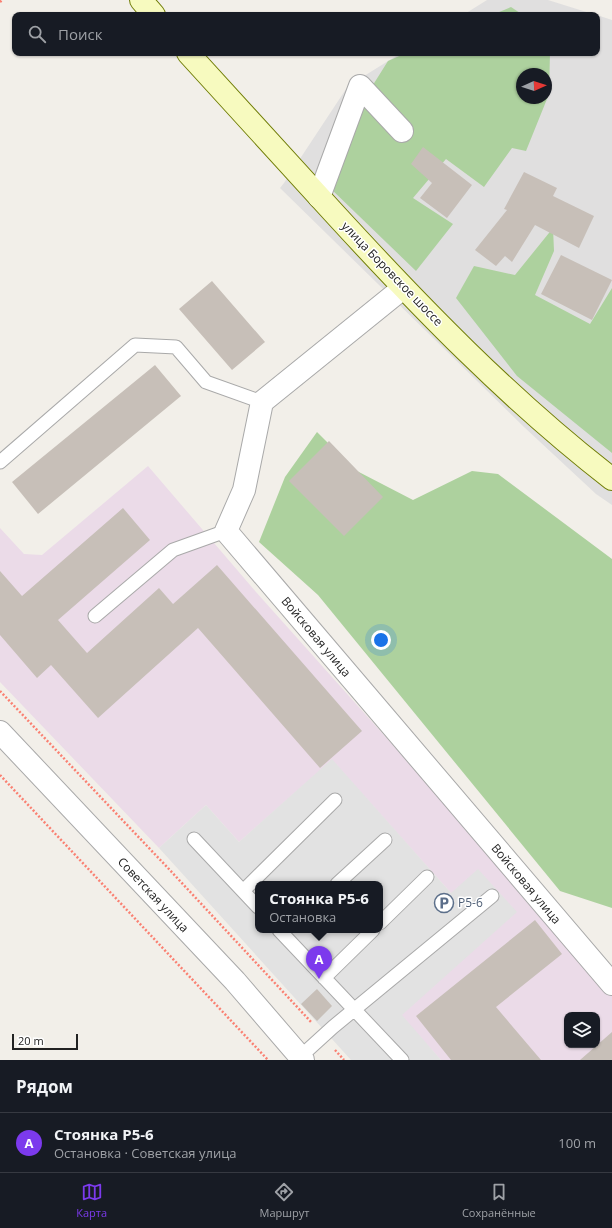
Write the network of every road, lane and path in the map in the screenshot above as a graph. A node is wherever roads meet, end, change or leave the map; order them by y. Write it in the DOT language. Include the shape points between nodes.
graph roads {
  1 [pos="2,0"];
  2 [pos="140,0"];
  3 [pos="0,2"];
  4 [pos="151,12"];
  5 [pos="191,56"];
  6 [pos="402,130"];
  7 [pos="319,197"];
  8 [pos="403,288"];
  9 [pos="262,402"];
  10 [pos="0,462"];
  11 [pos="612,479"];
  12 [pos="226,531"];
  13 [pos="95,616"];
  14 [pos="0,690"];
  15 [pos="0,732"];
  16 [pos="0,775"];
  17 [pos="335,800"];
  18 [pos="194,839"];
  19 [pos="385,840"];
  20 [pos="427,877"];
  21 [pos="340,881"];
  22 [pos="243,891"];
  23 [pos="492,896"];
  24 [pos="255,904"];
  25 [pos="383,920"];
  26 [pos="285,933"];
  27 [pos="370,933"];
  28 [pos="324,978"];
  29 [pos="612,984"];
  30 [pos="354,1010"];
  31 [pos="323,1036"];
  32 [pos="302,1058"];
  33 [pos="268,1060"];
  34 [pos="344,1060"];
  35 [pos="402,1060"];
  1 -- 3 [label="path"];
  2 -- 4 [label="street"];
  5 -- 7 [label="street, улица Боровское шоссе"];
  6 -- 7 [label="street" via="360,86"];
  7 -- 8 [label="street, улица Боровское шоссе"];
  8 -- 9 [label="street"];
  8 -- 11 [label="street, улица Боровское шоссе" via="525,406 573,449"];
  9 -- 10 [label="lane" via="206,382 176,347 135,345"];
  9 -- 12 [label="street" via="244,490"];
  12 -- 13 [label="lane" via="173,550"];
  12 -- 29 [label="street, Войсковая улица"];
  14 -- 31 [label="path"];
  15 -- 32 [label="street, Советская улица" via="235,981"];
  16 -- 33 [label="path"];
  17 -- 22 [label="lane"];
  18 -- 22 [label="lane"];
  19 -- 21 [label="lane"];
  20 -- 25 [label="lane"];
  22 -- 24 [label="lane"];
  23 -- 30 [label="lane"];
  26 -- 28 [label="lane"];
  27 -- 28 [label="lane"];
  28 -- 30 [label="lane"];
  30 -- 31 [label="lane"];
  30 -- 35 [label="lane"];
  31 -- 32 [label="lane"];
  31 -- 34 [label="path"];
}
